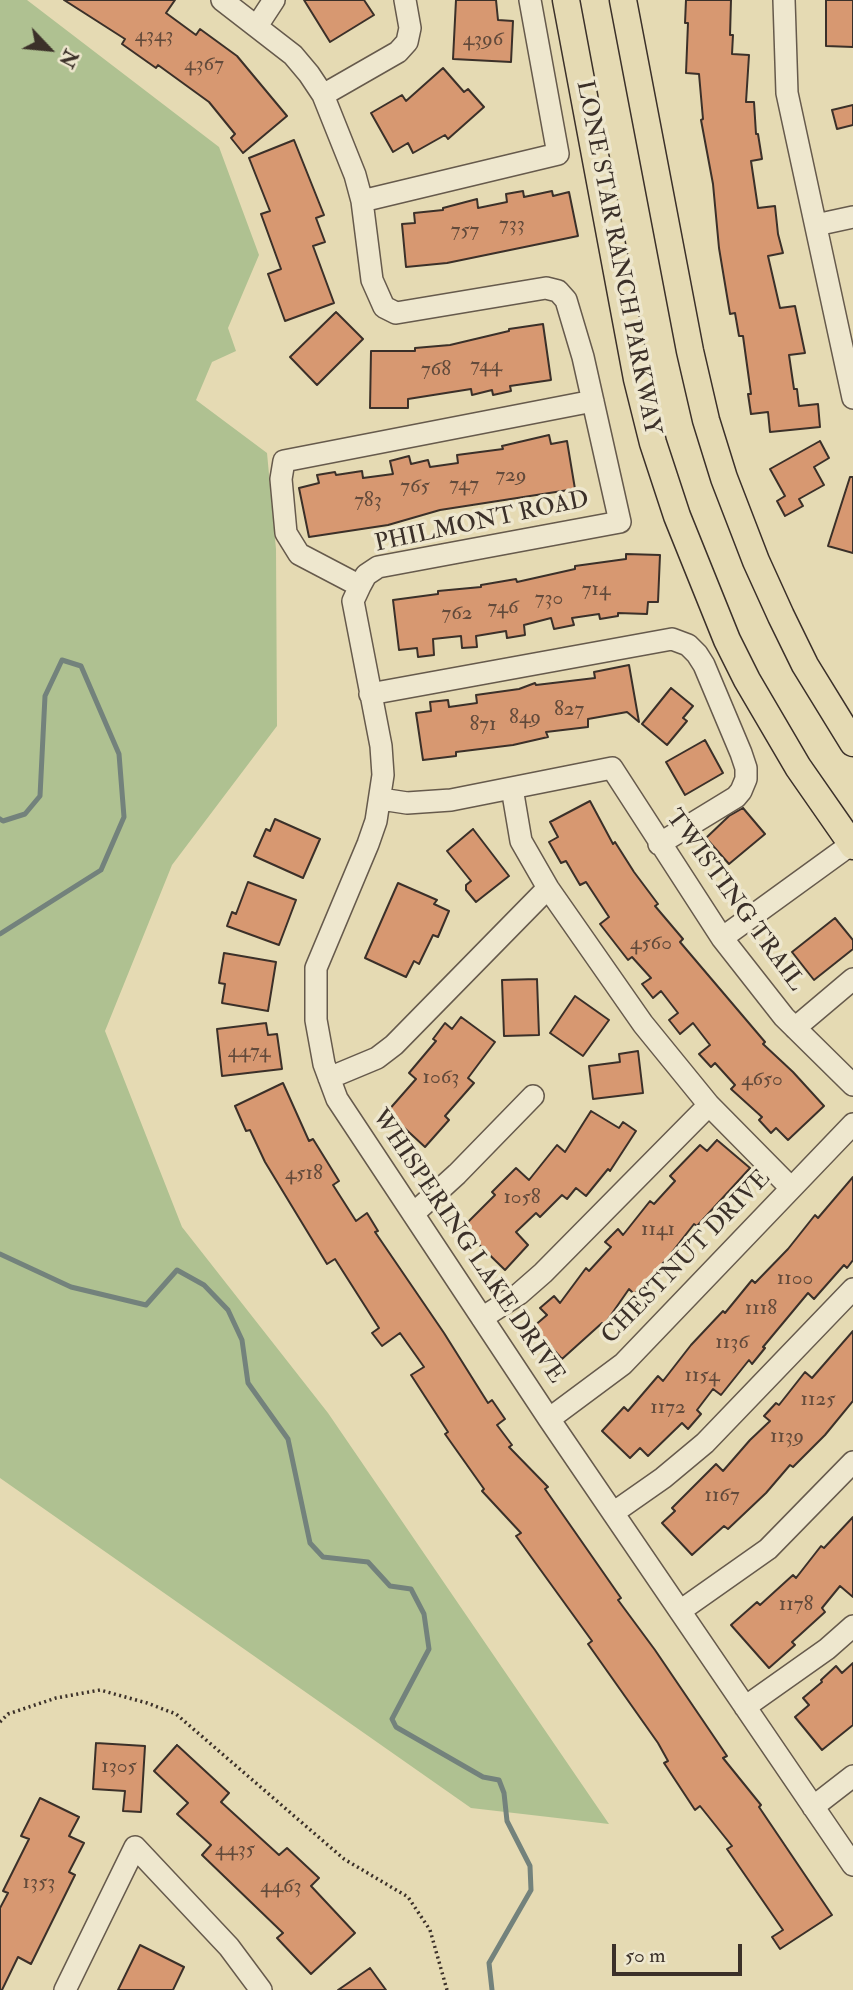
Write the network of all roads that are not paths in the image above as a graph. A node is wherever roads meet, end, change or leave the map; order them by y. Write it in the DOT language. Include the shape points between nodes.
graph roads {
  1 [pos="222,0"];
  2 [pos="274,0"];
  3 [pos="405,0"];
  4 [pos="530,0"];
  5 [pos="566,0"];
  6 [pos="623,0"];
  7 [pos="784,0"];
  8 [pos="257,26"];
  9 [pos="323,95"];
  10 [pos="362,201"];
  11 [pos="853,217"];
  12 [pos="816,225"];
  13 [pos="853,398"];
  14 [pos="593,401"];
  15 [pos="360,586"];
  16 [pos="370,694"];
  17 [pos="853,743"];
  18 [pos="512,788"];
  19 [pos="381,799"];
  20 [pos="659,844"];
  21 [pos="852,844"];
  22 [pos="548,888"];
  23 [pos="722,938"];
  24 [pos="853,979"];
  25 [pos="795,1028"];
  26 [pos="329,1078"];
  27 [pos="853,1085"];
  28 [pos="534,1096"];
  29 [pos="709,1105"];
  30 [pos="853,1124"];
  31 [pos="791,1188"];
  32 [pos="413,1214"];
  33 [pos="853,1289"];
  34 [pos="482,1318"];
  35 [pos="549,1419"];
  36 [pos="853,1462"];
  37 [pos="613,1513"];
  38 [pos="680,1611"];
  39 [pos="853,1626"];
  40 [pos="746,1707"];
  41 [pos="853,1776"];
  42 [pos="813,1807"];
  43 [pos="853,1865"];
  44 [pos="65,1990"];
  45 [pos="261,1990"];
  1 -- 8 [label="street"];
  2 -- 8 [label="street"];
  3 -- 9 [label="street" via="411,28 407,42 398,52"];
  4 -- 10 [label="street" via="558,154"];
  5 -- 21 [label="main road, LONE STAR RANCH PARKWAY" via="639,389 677,516 747,680 798,767"];
  6 -- 17 [label="main road" via="690,351 723,478 799,653"];
  7 -- 12 [label="street" via="787,93"];
  8 -- 9 [label="street" via="293,55"];
  9 -- 10 [label="street"];
  10 -- 14 [label="street" via="372,280 384,307 396,313 546,288 558,291 566,300"];
  11 -- 12 [label="street"];
  12 -- 13 [label="street"];
  14 -- 15 [label="street, PHILMONT ROAD" via="620,522 378,567"];
  14 -- 15 [label="street" via="284,461 286,533 299,554"];
  15 -- 16 [label="street, WHISPERING LAKE DRIVE" via="353,601"];
  16 -- 19 [label="street, WHISPERING LAKE DRIVE" via="381,746"];
  16 -- 20 [label="street" via="672,639 688,645 704,665 741,753 746,779 736,797"];
  18 -- 19 [label="street" via="452,800 407,803"];
  18 -- 20 [label="street, TWISTING TRAIL" via="611,768"];
  18 -- 22 [label="street" via="521,841"];
  19 -- 26 [label="street, WHISPERING LAKE DRIVE" via="368,844 316,968 316,1020"];
  20 -- 23 [label="street, TWISTING TRAIL"];
  21 -- 23 [label="street"];
  22 -- 26 [label="street" via="394,1045 377,1058"];
  22 -- 29 [label="street" via="643,1024"];
  23 -- 25 [label="street, TWISTING TRAIL"];
  24 -- 25 [label="street"];
  25 -- 27 [label="street, TWISTING TRAIL"];
  26 -- 32 [label="street, WHISPERING LAKE DRIVE" via="337,1099"];
  28 -- 32 [label="street"];
  29 -- 31 [label="street"];
  29 -- 34 [label="street" via="543,1273"];
  30 -- 31 [label="street, CHESTNUT DRIVE"];
  31 -- 35 [label="street, CHESTNUT DRIVE" via="623,1364"];
  32 -- 34 [label="street, WHISPERING LAKE DRIVE"];
  33 -- 37 [label="street" via="705,1443"];
  34 -- 35 [label="street, WHISPERING LAKE DRIVE"];
  35 -- 37 [label="street, WHISPERING LAKE DRIVE"];
  36 -- 38 [label="street" via="768,1549"];
  37 -- 38 [label="street, WHISPERING LAKE DRIVE"];
  38 -- 40 [label="street, WHISPERING LAKE DRIVE"];
  39 -- 40 [label="street"];
  40 -- 42 [label="street, WHISPERING LAKE DRIVE"];
  41 -- 42 [label="street"];
  42 -- 43 [label="street, WHISPERING LAKE DRIVE"];
  44 -- 45 [label="street" via="135,1847 229,1947"];
}
